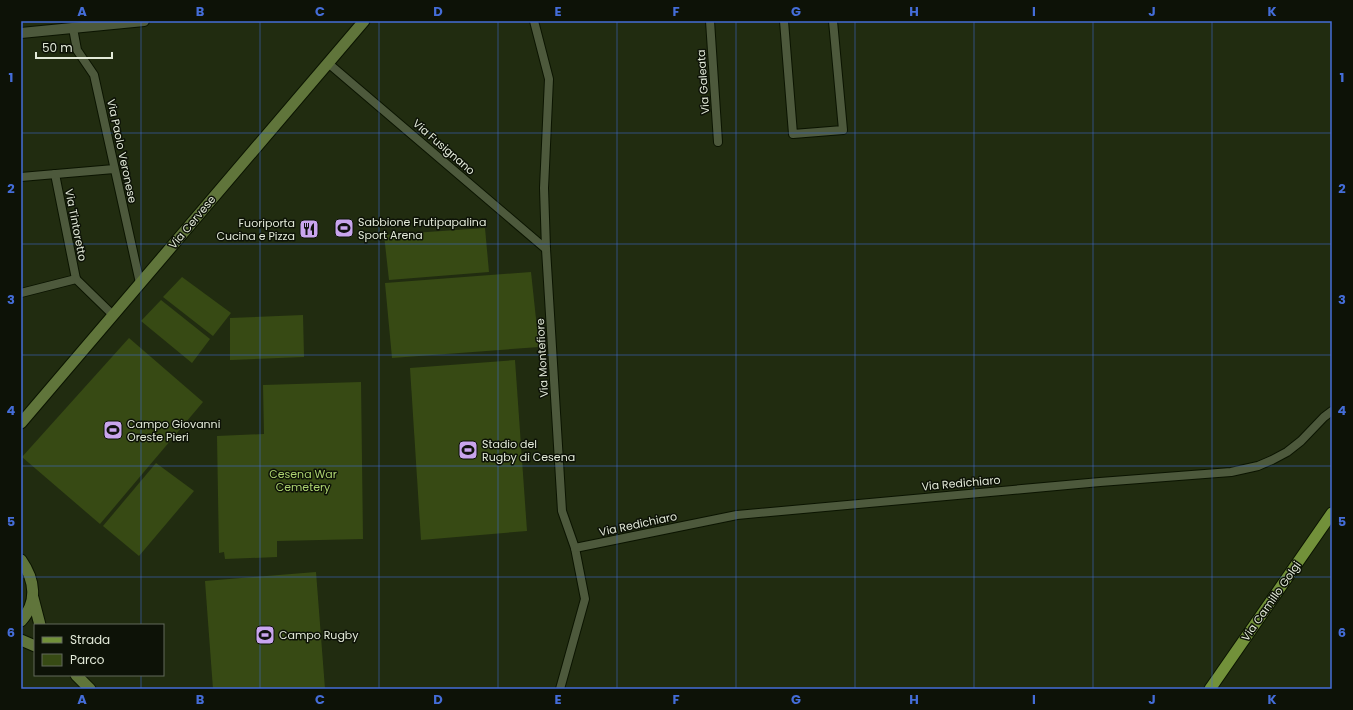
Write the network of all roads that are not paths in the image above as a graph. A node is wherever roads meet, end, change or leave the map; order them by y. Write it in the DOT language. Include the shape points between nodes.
graph roads {
  1 [pos="144,21"];
  2 [pos="364,21"];
  3 [pos="534,21"];
  4 [pos="710,21"];
  5 [pos="784,21"];
  6 [pos="833,21"];
  7 [pos="73,28"];
  8 [pos="21,33"];
  9 [pos="328,63"];
  10 [pos="718,142"];
  11 [pos="114,169"];
  12 [pos="55,174"];
  13 [pos="21,177"];
  14 [pos="546,249"];
  15 [pos="76,279"];
  16 [pos="140,283"];
  17 [pos="21,293"];
  18 [pos="113,315"];
  19 [pos="1332,411"];
  20 [pos="21,423"];
  21 [pos="1332,512"];
  22 [pos="575,548"];
  23 [pos="21,560"];
  24 [pos="33,598"];
  25 [pos="21,621"];
  26 [pos="40,624"];
  27 [pos="21,640"];
  28 [pos="34,646"];
  29 [pos="77,676"];
  30 [pos="90,689"];
  31 [pos="560,689"];
  32 [pos="1210,689"];
  1 -- 7 [label="street"];
  2 -- 9 [label="main road, Via Cervese"];
  3 -- 14 [label="street, Via Montefiore" via="549,79 544,188"];
  4 -- 10 [label="street, Via Galeata"];
  5 -- 6 [label="street" via="793,134 843,130"];
  7 -- 8 [label="street"];
  7 -- 11 [label="street, Via Paolo Veronese" via="78,50 94,75"];
  9 -- 14 [label="street, Via Fusignano"];
  9 -- 16 [label="main road, Via Cervese"];
  11 -- 12 [label="street"];
  11 -- 16 [label="street, Via Paolo Veronese"];
  12 -- 13 [label="street"];
  12 -- 15 [label="street, Via Tintoretto"];
  14 -- 22 [label="street, Via Montefiore" via="562,511"];
  15 -- 17 [label="street"];
  15 -- 18 [label="street"];
  16 -- 18 [label="main road, Via Cervese"];
  18 -- 20 [label="main road, Via Cervese"];
  19 -- 22 [label="street, Via Redichiaro" via="1287,452 1258,466 1231,472 737,514"];
  21 -- 32 [label="main road, Via Camillo Golgi"];
  22 -- 31 [label="street, Via Montefiore" via="585,599"];
  23 -- 24 [label="main road" via="31,578"];
  24 -- 25 [label="main road" via="28,613"];
  24 -- 26 [label="main road"];
  27 -- 28 [label="main road"];
  29 -- 30 [label="main road"];
}
